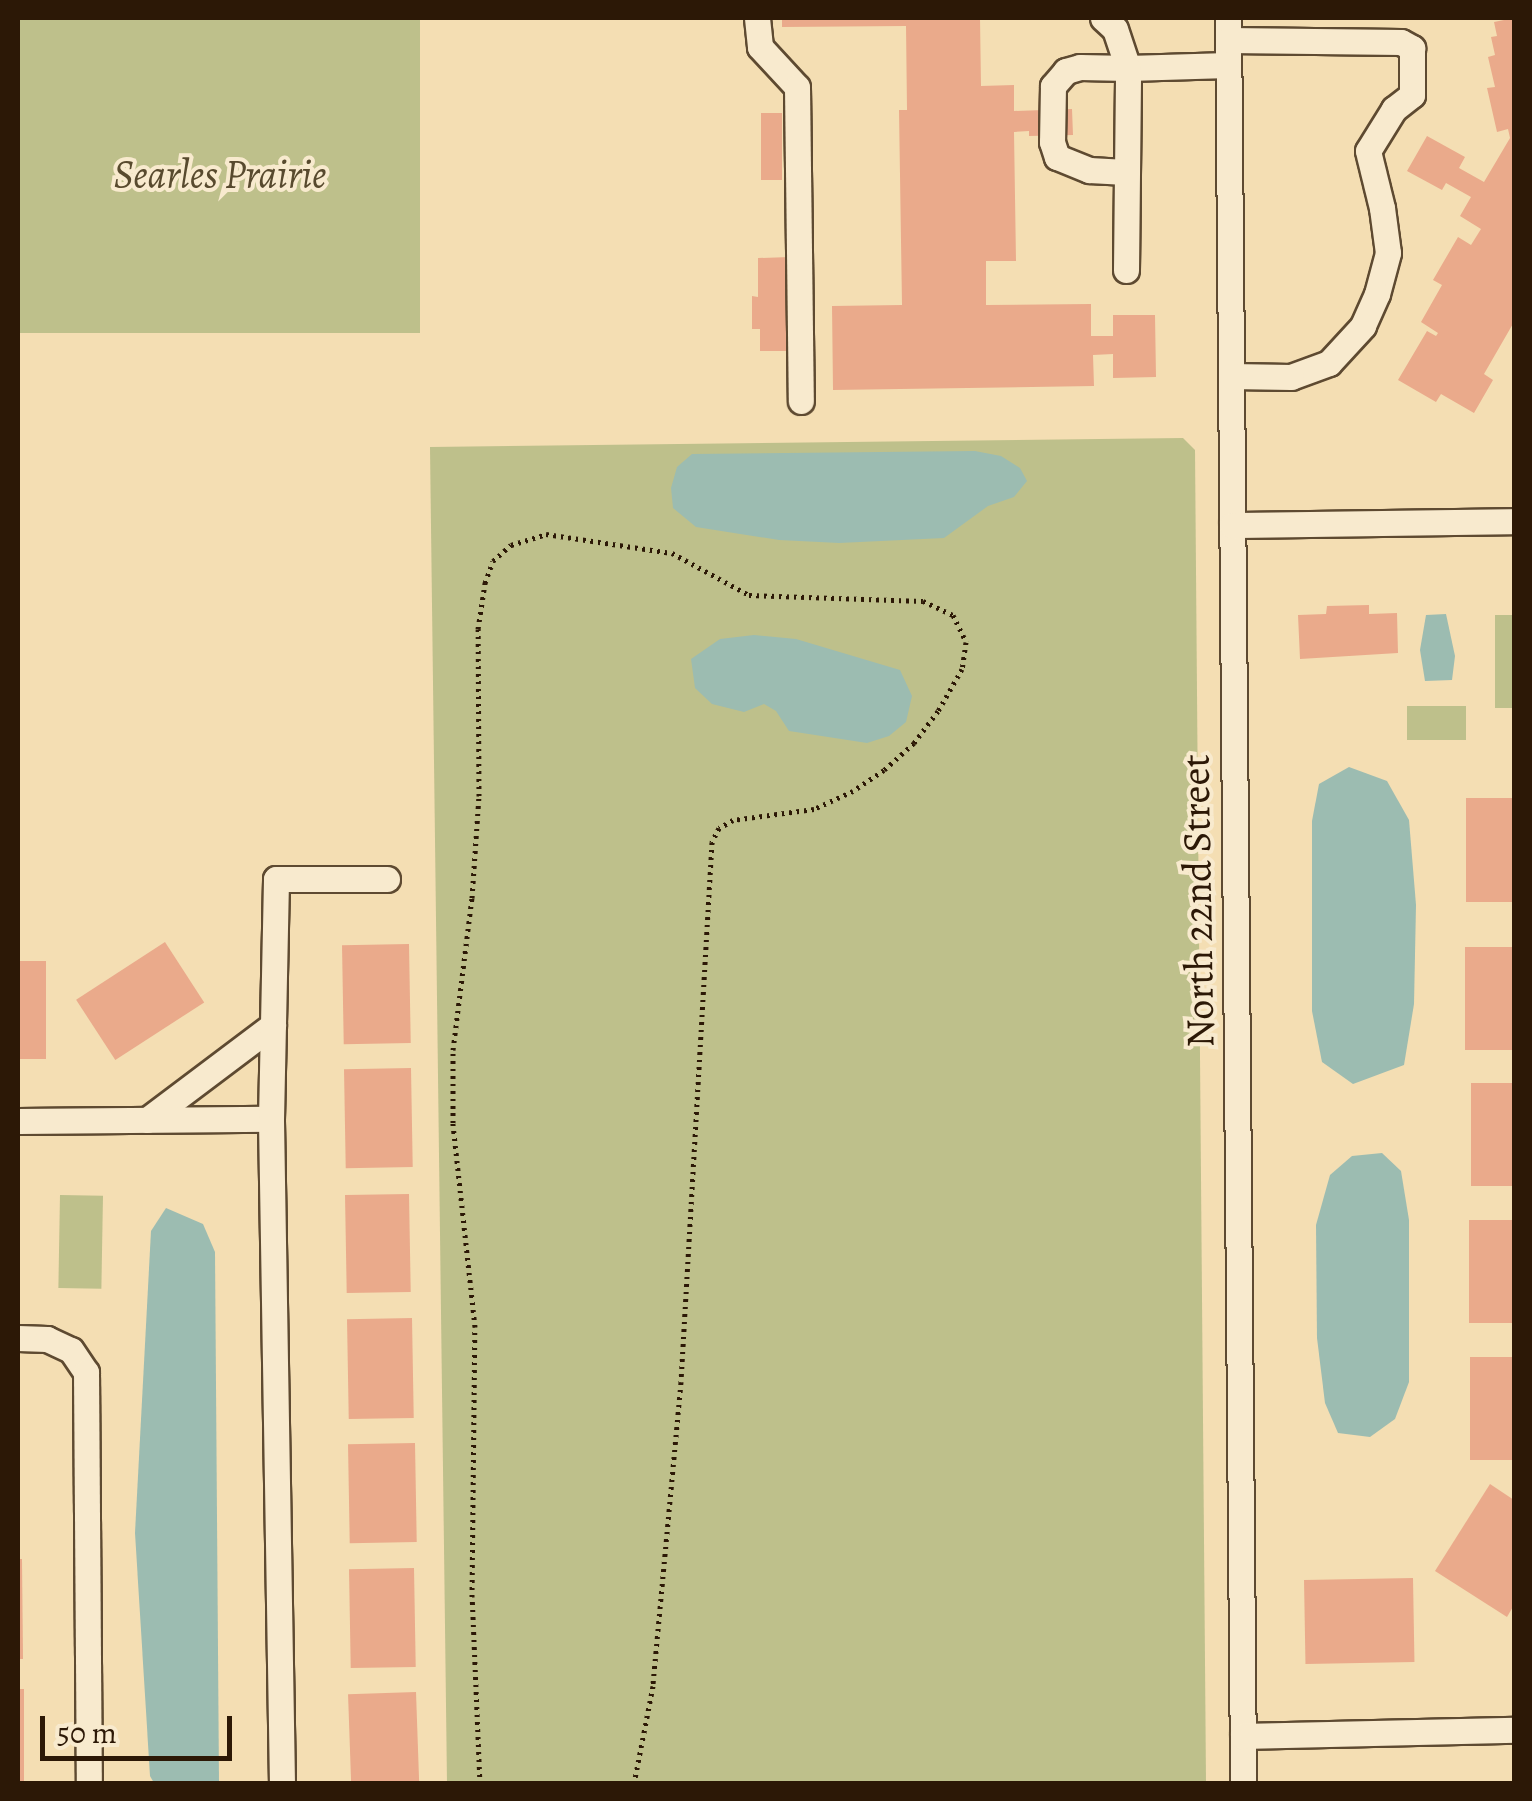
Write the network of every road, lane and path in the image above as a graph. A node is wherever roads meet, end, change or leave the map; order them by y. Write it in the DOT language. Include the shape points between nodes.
graph roads {
  1 [pos="757,18"];
  2 [pos="1103,18"];
  3 [pos="1228,41"];
  4 [pos="1128,68"];
  5 [pos="1126,172"];
  6 [pos="1126,270"];
  7 [pos="1230,376"];
  8 [pos="801,401"];
  9 [pos="1514,521"];
  10 [pos="1232,525"];
  11 [pos="387,879"];
  12 [pos="273,1025"];
  13 [pos="270,1119"];
  14 [pos="147,1120"];
  15 [pos="18,1121"];
  16 [pos="18,1338"];
  17 [pos="1509,1724"];
  18 [pos="1243,1736"];
  19 [pos="89,1784"];
  20 [pos="282,1784"];
  21 [pos="480,1784"];
  22 [pos="634,1784"];
  23 [pos="1244,1784"];
  1 -- 8 [label="street" via="760,47 797,87"];
  2 -- 4 [label="street" via="1115,29"];
  3 -- 4 [label="street"];
  3 -- 7 [label="street, North 22nd Street"];
  3 -- 7 [label="street" via="1401,42 1412,48 1412,96 1394,108 1368,151 1388,253 1363,326 1330,363 1291,377"];
  4 -- 5 [label="street"];
  4 -- 5 [label="street" via="1066,72 1053,86 1052,124 1058,157 1090,170"];
  5 -- 6 [label="street"];
  7 -- 10 [label="street, North 22nd Street"];
  9 -- 10 [label="street"];
  10 -- 18 [label="street, North 22nd Street"];
  11 -- 12 [label="street" via="276,879"];
  12 -- 13 [label="street"];
  12 -- 14 [label="street"];
  13 -- 14 [label="street"];
  13 -- 20 [label="street"];
  14 -- 15 [label="street"];
  16 -- 19 [label="street" via="47,1339 72,1350 86,1372"];
  17 -- 18 [label="street"];
  18 -- 23 [label="street, North 22nd Street"];
  21 -- 22 [label="path" via="472,1613 474,1327 453,1123 453,1050 479,796 478,629 485,582 493,561 510,545 546,534 672,553 750,595 923,601 953,615 966,642 962,670 938,711 884,770 814,809 732,820 712,842 681,1382 655,1670"];
}
